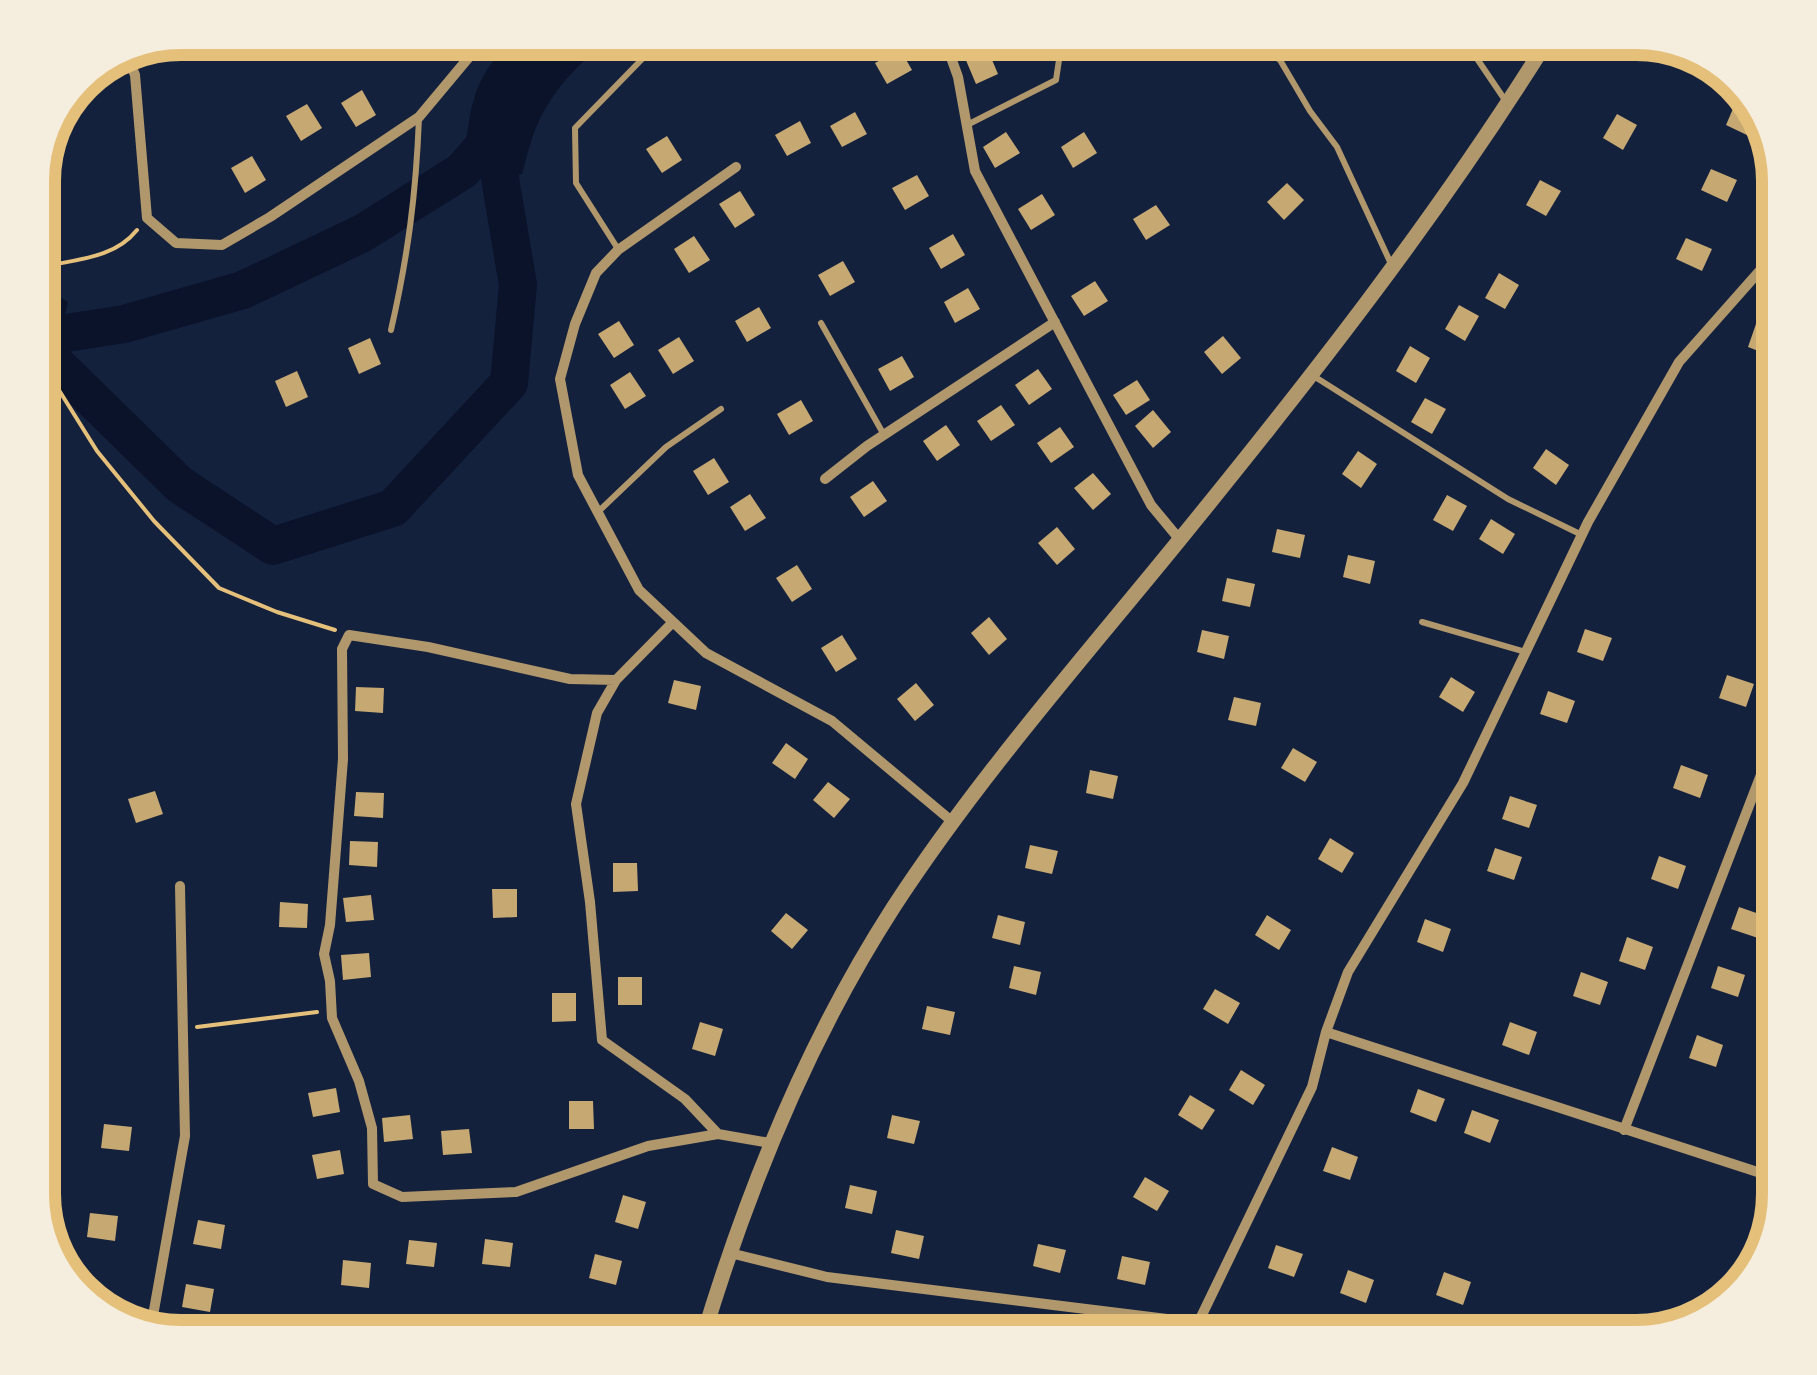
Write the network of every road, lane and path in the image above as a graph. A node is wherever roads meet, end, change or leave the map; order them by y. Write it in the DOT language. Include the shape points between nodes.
graph roads {
  1 [pos="471,55"];
  2 [pos="646,55"];
  3 [pos="950,55"];
  4 [pos="1273,55"];
  5 [pos="1475,55"];
  6 [pos="1538,55"];
  7 [pos="1059,60"];
  8 [pos="131,66"];
  9 [pos="1508,104"];
  10 [pos="419,117"];
  11 [pos="966,124"];
  12 [pos="736,166"];
  13 [pos="147,218"];
  14 [pos="618,250"];
  15 [pos="55,265"];
  16 [pos="1393,268"];
  17 [pos="1762,270"];
  18 [pos="1055,322"];
  19 [pos="821,323"];
  20 [pos="391,330"];
  21 [pos="1311,374"];
  22 [pos="55,385"];
  23 [pos="721,409"];
  24 [pos="884,435"];
  25 [pos="825,479"];
  26 [pos="598,512"];
  27 [pos="1582,535"];
  28 [pos="1180,540"];
  29 [pos="673,622"];
  30 [pos="1422,622"];
  31 [pos="349,634"];
  32 [pos="1526,652"];
  33 [pos="616,680"];
  34 [pos="1762,774"];
  35 [pos="954,822"];
  36 [pos="180,886"];
  37 [pos="331,1010"];
  38 [pos="183,1028"];
  39 [pos="1326,1032"];
  40 [pos="1624,1130"];
  41 [pos="718,1134"];
  42 [pos="770,1143"];
  43 [pos="1762,1173"];
  44 [pos="730,1253"];
  45 [pos="153,1317"];
  46 [pos="1167,1319"];
  47 [pos="1200,1319"];
  48 [pos="709,1320"];
  49 [pos="1205,1320"];
  1 -- 10 [label="street"];
  2 -- 14 [label="lane" via="575,128 576,183"];
  3 -- 11 [label="street"];
  4 -- 16 [label="lane" via="1338,147"];
  5 -- 9 [label="lane"];
  6 -- 9 [label="street"];
  7 -- 11 [label="lane" via="1056,80"];
  8 -- 13 [label="street"];
  9 -- 16 [label="street"];
  10 -- 13 [label="street" via="222,245 176,243"];
  10 -- 20 [label="lane" via="416,198"];
  11 -- 18 [label="street" via="975,170"];
  12 -- 14 [label="street"];
  13 -- 15 [label="path" via="126,243"];
  14 -- 26 [label="street" via="596,273 560,380 578,475"];
  16 -- 21 [label="street"];
  17 -- 27 [label="street" via="1679,362"];
  18 -- 24 [label="street"];
  18 -- 28 [label="street" via="1151,505"];
  19 -- 24 [label="lane"];
  21 -- 27 [label="lane" via="1508,498"];
  21 -- 28 [label="street"];
  22 -- 31 [label="path" via="97,452 218,588"];
  23 -- 26 [label="lane" via="666,447"];
  24 -- 25 [label="street"];
  26 -- 29 [label="street" via="639,590"];
  27 -- 32 [label="street"];
  28 -- 35 [label="street"];
  29 -- 33 [label="street"];
  29 -- 35 [label="street" via="706,653 832,721"];
  30 -- 32 [label="lane"];
  31 -- 33 [label="street" via="570,678"];
  31 -- 37 [label="street" via="342,649 343,760 324,954"];
  32 -- 39 [label="street" via="1464,783 1348,972"];
  33 -- 41 [label="street" via="597,713 576,804 602,1040 684,1099"];
  34 -- 40 [label="street"];
  35 -- 42 [label="street" via="870,947"];
  36 -- 38 [label="street"];
  37 -- 38 [label="path"];
  37 -- 41 [label="street" via="372,1128 374,1184 402,1197 516,1192 648,1146"];
  38 -- 45 [label="street" via="185,1136"];
  39 -- 40 [label="street"];
  39 -- 47 [label="street" via="1312,1087"];
  40 -- 43 [label="street"];
  41 -- 42 [label="street"];
  42 -- 44 [label="street"];
  44 -- 46 [label="street" via="827,1277"];
  44 -- 48 [label="street"];
  46 -- 47 [label="street"];
  47 -- 49 [label="street"];
}
